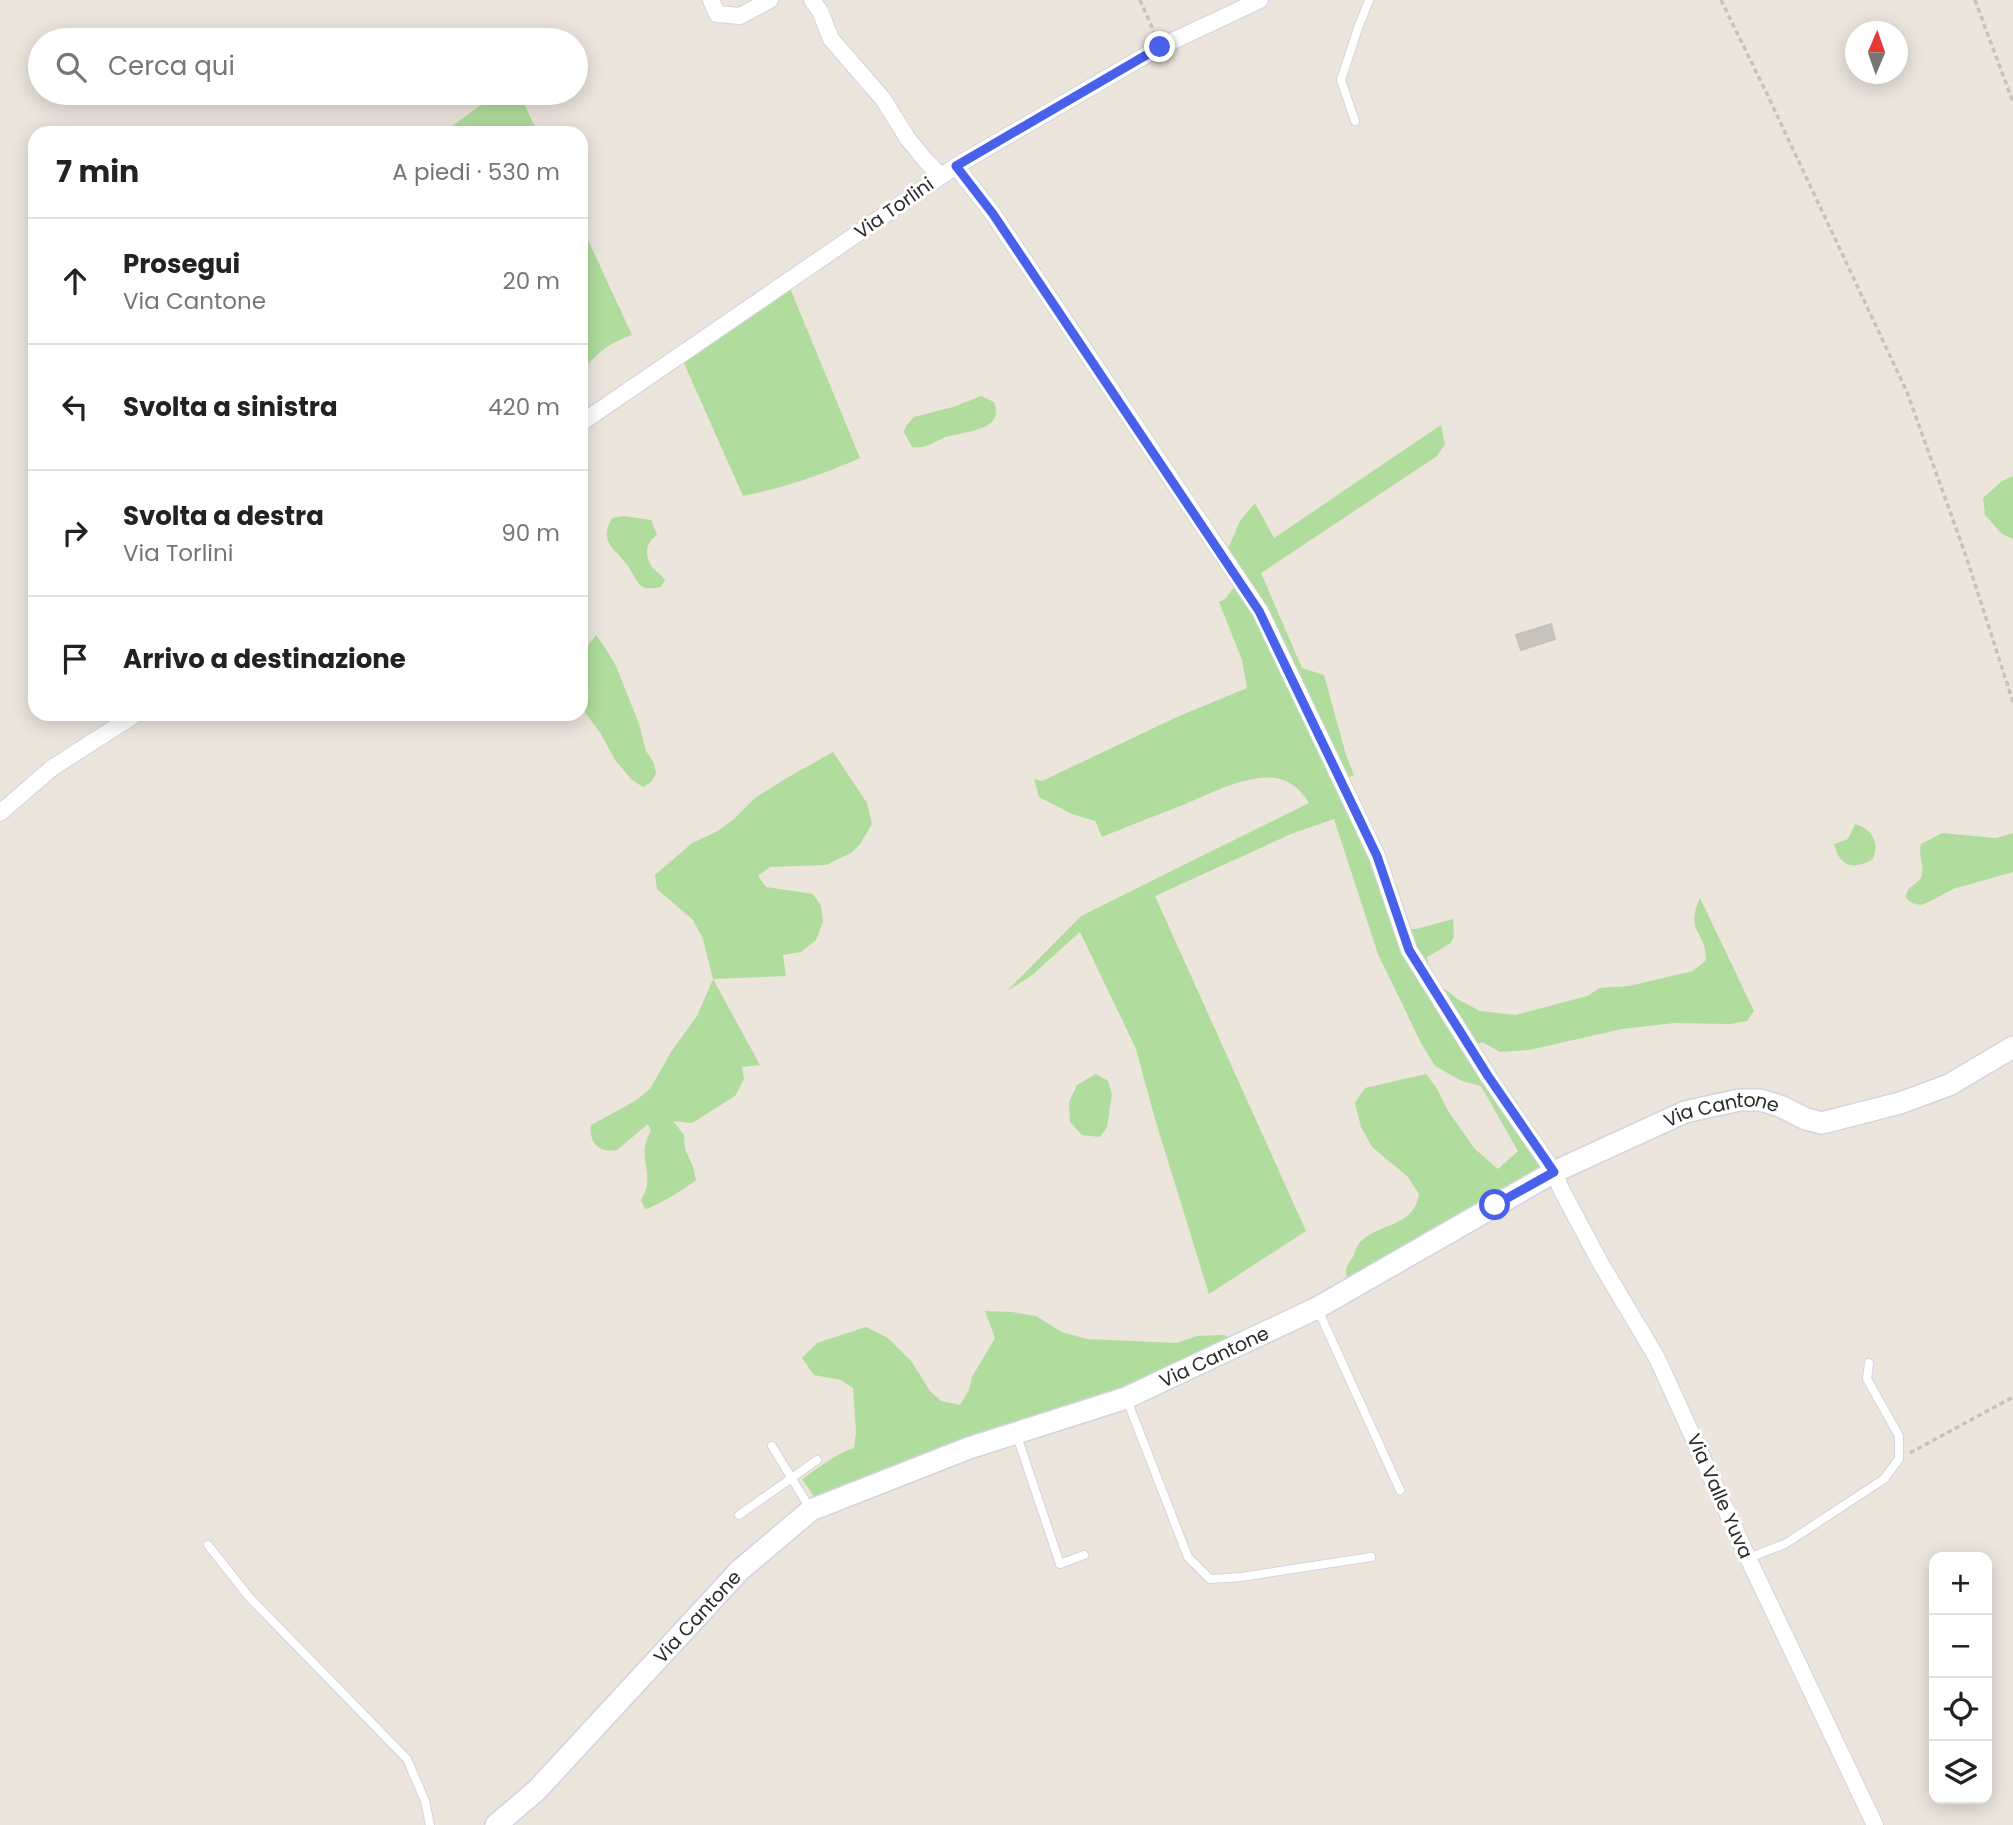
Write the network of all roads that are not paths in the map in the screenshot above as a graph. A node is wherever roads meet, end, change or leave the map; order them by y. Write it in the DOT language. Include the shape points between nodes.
graph roads {
  1 [pos="710,0"];
  2 [pos="770,0"];
  3 [pos="812,0"];
  4 [pos="1260,0"];
  5 [pos="1370,0"];
  6 [pos="1355,121"];
  7 [pos="956,166"];
  8 [pos="941,176"];
  9 [pos="588,418"];
  10 [pos="124,721"];
  11 [pos="0,813"];
  12 [pos="2013,1047"];
  13 [pos="1554,1172"];
  14 [pos="1317,1308"];
  15 [pos="1869,1363"];
  16 [pos="1126,1398"];
  17 [pos="1016,1433"];
  18 [pos="772,1446"];
  19 [pos="817,1460"];
  20 [pos="791,1478"];
  21 [pos="1401,1490"];
  22 [pos="811,1510"];
  23 [pos="739,1515"];
  24 [pos="208,1545"];
  25 [pos="1084,1555"];
  26 [pos="1371,1557"];
  27 [pos="1748,1558"];
  28 [pos="430,1825"];
  29 [pos="496,1825"];
  30 [pos="1875,1825"];
  1 -- 2 [label="street" via="717,14 740,16"];
  3 -- 8 [label="street" via="831,39"];
  4 -- 7 [label="street, Via Torlini" via="1160,47"];
  5 -- 6 [label="lane" via="1341,80"];
  7 -- 8 [label="street, Via Torlini"];
  7 -- 13 [label="street, Via Valle Yuva" via="993,214 1259,611 1377,856 1409,950"];
  8 -- 9 [label="street, Via Torlini"];
  10 -- 11 [label="street" via="52,768"];
  12 -- 13 [label="main road, Via Cantone" via="1949,1085 1889,1106 1822,1123 1760,1100 1712,1105 1685,1112"];
  13 -- 14 [label="main road, Via Cantone"];
  13 -- 27 [label="street, Via Valle Yuva" via="1657,1358"];
  14 -- 16 [label="main road, Via Cantone"];
  14 -- 21 [label="lane"];
  15 -- 27 [label="lane" via="1867,1379 1899,1436 1899,1459 1884,1479 1785,1544"];
  16 -- 17 [label="main road, Via Cantone"];
  16 -- 26 [label="lane" via="1188,1558 1210,1578"];
  17 -- 22 [label="main road, Via Cantone"];
  17 -- 25 [label="lane" via="1060,1564"];
  18 -- 20 [label="lane"];
  19 -- 20 [label="lane"];
  20 -- 22 [label="lane"];
  20 -- 23 [label="lane"];
  22 -- 29 [label="main road, Via Cantone" via="740,1570 537,1790"];
  24 -- 28 [label="lane" via="249,1597 407,1759"];
  27 -- 30 [label="street, Via Valle Yuva"];
}
